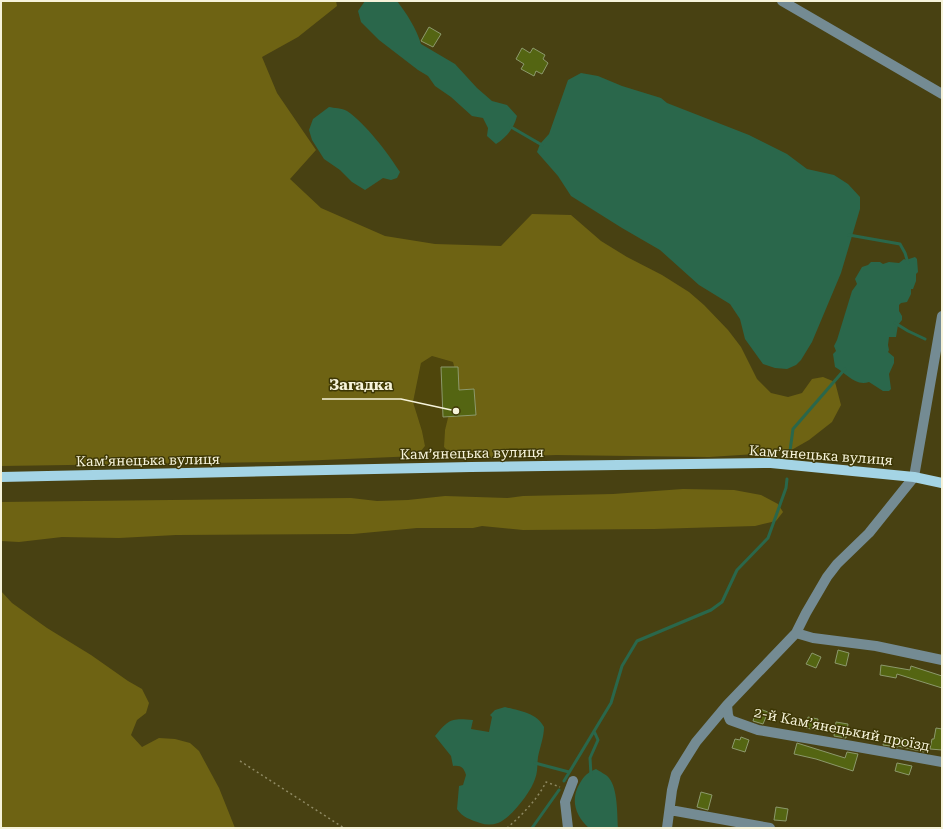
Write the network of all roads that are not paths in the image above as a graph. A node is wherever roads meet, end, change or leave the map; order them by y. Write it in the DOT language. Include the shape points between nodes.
graph roads {
  1 [pos="782,1"];
  2 [pos="942,94"];
  3 [pos="942,316"];
  4 [pos="1,477"];
  5 [pos="914,477"];
  6 [pos="942,483"];
  7 [pos="796,632"];
  8 [pos="942,660"];
  9 [pos="727,705"];
  10 [pos="942,762"];
  11 [pos="571,786"];
  12 [pos="670,810"];
  13 [pos="568,828"];
  14 [pos="667,828"];
  15 [pos="770,828"];
  1 -- 2 [label="street"];
  3 -- 5 [label="street"];
  4 -- 5 [label="main road, Камʼянецька вулиця" via="771,463"];
  5 -- 6 [label="main road, Камʼянецька вулиця"];
  5 -- 7 [label="street" via="869,533 827,577"];
  7 -- 8 [label="street" via="813,638 876,646"];
  7 -- 9 [label="street"];
  9 -- 10 [label="street, 2-й Камʼянецький проїзд" via="730,720 758,730"];
  9 -- 12 [label="street" via="696,742 676,774"];
  11 -- 13 [label="street" via="565,802"];
  12 -- 14 [label="street"];
  12 -- 15 [label="street"];
}
